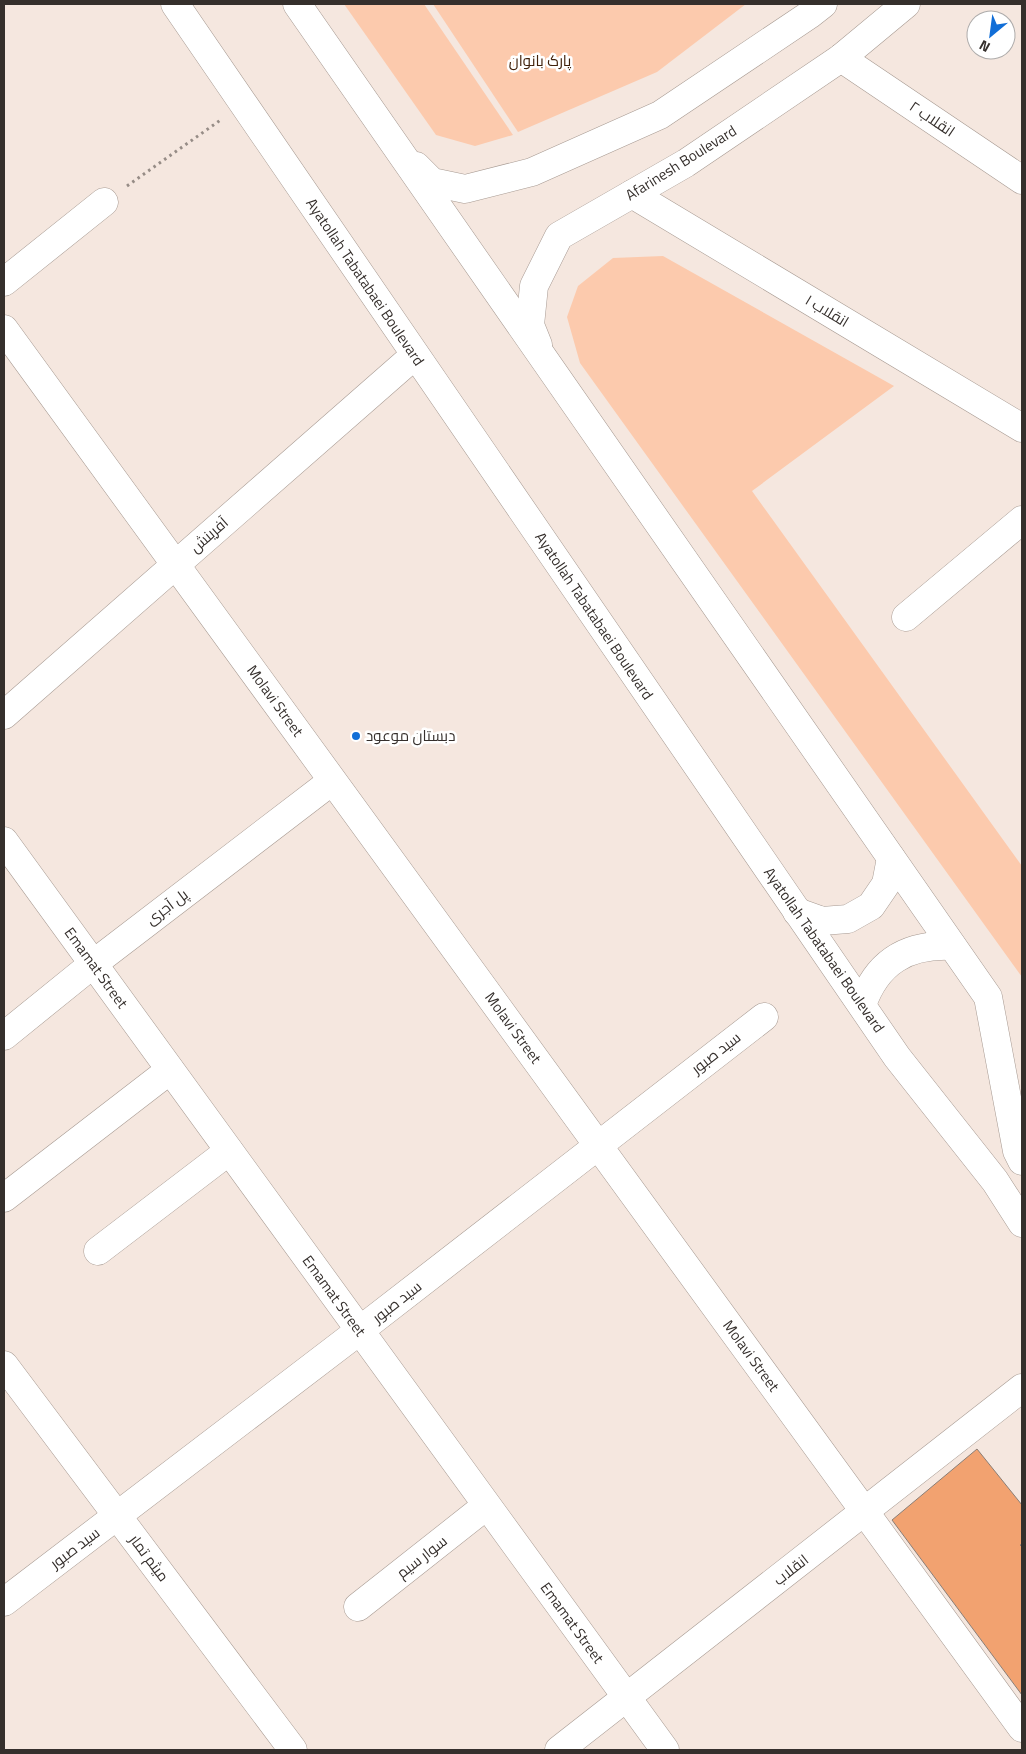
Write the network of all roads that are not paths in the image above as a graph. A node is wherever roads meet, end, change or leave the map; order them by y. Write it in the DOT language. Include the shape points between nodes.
graph roads {
  1 [pos="175,4"];
  2 [pos="297,4"];
  3 [pos="823,4"];
  4 [pos="906,4"];
  5 [pos="842,58"];
  6 [pos="396,147"];
  7 [pos="1021,177"];
  8 [pos="632,194"];
  9 [pos="104,202"];
  10 [pos="4,282"];
  11 [pos="4,329"];
  12 [pos="415,355"];
  13 [pos="544,360"];
  14 [pos="1022,428"];
  15 [pos="1022,520"];
  16 [pos="176,565"];
  17 [pos="906,617"];
  18 [pos="4,716"];
  19 [pos="332,781"];
  20 [pos="4,841"];
  21 [pos="891,858"];
  22 [pos="797,912"];
  23 [pos="952,946"];
  24 [pos="93,964"];
  25 [pos="862,1005"];
  26 [pos="764,1017"];
  27 [pos="4,1036"];
  28 [pos="170,1070"];
  29 [pos="598,1145"];
  30 [pos="229,1151"];
  31 [pos="1022,1161"];
  32 [pos="4,1198"];
  33 [pos="1022,1222"];
  34 [pos="98,1251"];
  35 [pos="360,1331"];
  36 [pos="4,1365"];
  37 [pos="1022,1388"];
  38 [pos="486,1506"];
  39 [pos="865,1512"];
  40 [pos="117,1516"];
  41 [pos="4,1602"];
  42 [pos="358,1608"];
  43 [pos="626,1698"];
  44 [pos="1022,1728"];
  45 [pos="293,1750"];
  46 [pos="560,1750"];
  47 [pos="664,1750"];
  1 -- 12 [label="street, Ayatollah Tabatabaei Boulevard"];
  2 -- 6 [label="street"];
  3 -- 6 [label="street" via="660,115 532,172 465,189 432,182"];
  4 -- 5 [label="street, Afarinesh Boulevard"];
  5 -- 7 [label="street, انقلاب ۲"];
  5 -- 8 [label="street, Afarinesh Boulevard" via="686,163"];
  6 -- 13 [label="street"];
  8 -- 13 [label="street, Afarinesh Boulevard" via="559,236 534,286 530,325"];
  8 -- 14 [label="street, انقلاب ۱"];
  9 -- 10 [label="street"];
  11 -- 16 [label="street, Molavi Street"];
  12 -- 16 [label="street, آفرینش"];
  12 -- 22 [label="street, Ayatollah Tabatabaei Boulevard"];
  13 -- 21 [label="street"];
  15 -- 17 [label="street"];
  16 -- 18 [label="street, آفرینش"];
  16 -- 19 [label="street, Molavi Street"];
  19 -- 24 [label="street, پل آجری"];
  19 -- 29 [label="street, Molavi Street"];
  20 -- 24 [label="street, Emamat Street"];
  21 -- 22 [label="street" via="886,884 871,906 848,919 822,921"];
  21 -- 23 [label="street"];
  22 -- 25 [label="street, Ayatollah Tabatabaei Boulevard"];
  23 -- 25 [label="street" via="920,948 892,961 873,980"];
  23 -- 31 [label="street" via="988,997 1017,1151"];
  24 -- 27 [label="street, پل آجری"];
  24 -- 28 [label="street, Emamat Street"];
  25 -- 33 [label="street, Ayatollah Tabatabaei Boulevard" via="897,1057 995,1181"];
  26 -- 29 [label="street, سید صبور"];
  28 -- 30 [label="street, Emamat Street"];
  28 -- 32 [label="street"];
  29 -- 35 [label="street, سید صبور"];
  29 -- 39 [label="street, Molavi Street"];
  30 -- 34 [label="street"];
  30 -- 35 [label="street, Emamat Street"];
  35 -- 38 [label="street, Emamat Street"];
  35 -- 40 [label="street, سید صبور"];
  36 -- 40 [label="street, میثم تمار"];
  37 -- 39 [label="street, انقلاب"];
  38 -- 42 [label="street, سوار سیم"];
  38 -- 43 [label="street, Emamat Street"];
  39 -- 43 [label="street, انقلاب"];
  39 -- 44 [label="street, Molavi Street"];
  40 -- 41 [label="street, سید صبور"];
  40 -- 45 [label="street, میثم تمار"];
  43 -- 46 [label="street, انقلاب"];
  43 -- 47 [label="street, Emamat Street"];
}
